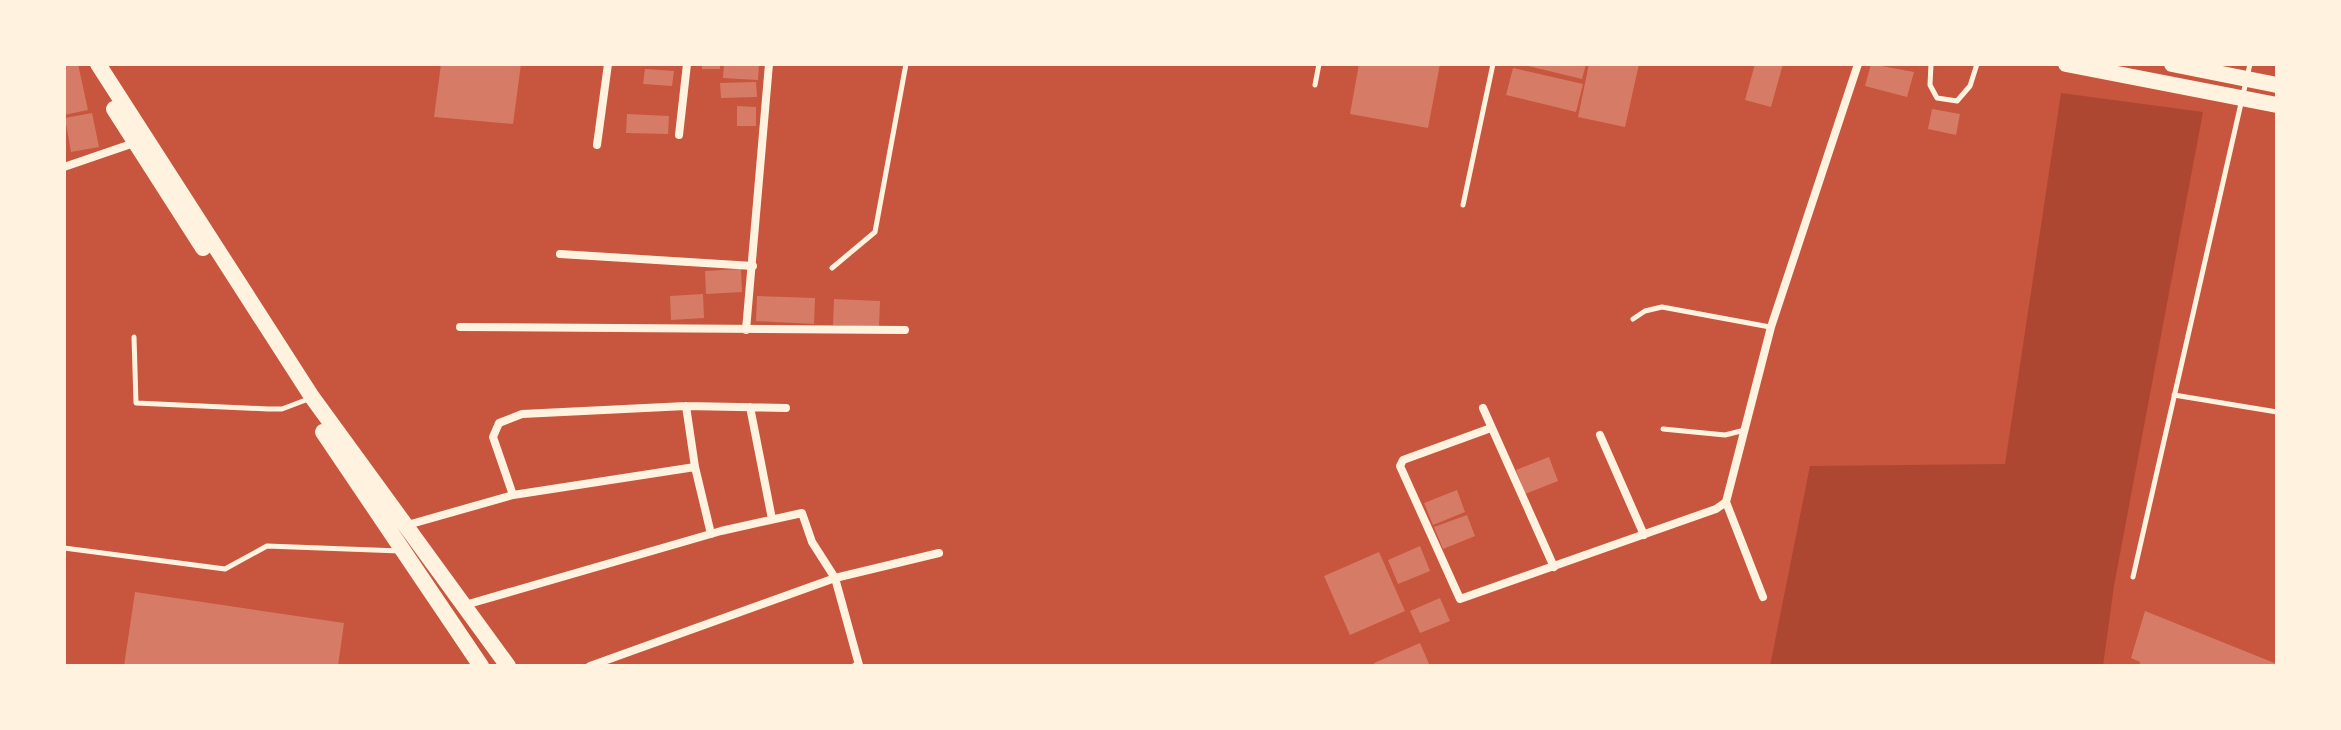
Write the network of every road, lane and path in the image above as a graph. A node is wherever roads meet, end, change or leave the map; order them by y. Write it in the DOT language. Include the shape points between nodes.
graph roads {
  1 [pos="88,64"];
  2 [pos="98,64"];
  3 [pos="608,64"];
  4 [pos="687,64"];
  5 [pos="769,64"];
  6 [pos="906,64"];
  7 [pos="1319,64"];
  8 [pos="1493,64"];
  9 [pos="1858,64"];
  10 [pos="1931,64"];
  11 [pos="1977,64"];
  12 [pos="2066,64"];
  13 [pos="2172,64"];
  14 [pos="2218,68"];
  15 [pos="2249,72"];
  16 [pos="1315,85"];
  17 [pos="2277,85"];
  18 [pos="2242,98"];
  19 [pos="2277,105"];
  20 [pos="679,135"];
  21 [pos="139,140"];
  22 [pos="597,145"];
  23 [pos="64,167"];
  24 [pos="1463,205"];
  25 [pos="560,254"];
  26 [pos="753,266"];
  27 [pos="832,268"];
  28 [pos="1633,319"];
  29 [pos="460,327"];
  30 [pos="1771,327"];
  31 [pos="746,330"];
  32 [pos="905,330"];
  33 [pos="134,337"];
  34 [pos="2174,395"];
  35 [pos="308,400"];
  36 [pos="686,406"];
  37 [pos="750,407"];
  38 [pos="786,408"];
  39 [pos="1483,408"];
  40 [pos="2277,412"];
  41 [pos="1491,428"];
  42 [pos="1663,429"];
  43 [pos="1746,430"];
  44 [pos="1600,435"];
  45 [pos="695,467"];
  46 [pos="513,495"];
  47 [pos="1726,502"];
  48 [pos="772,519"];
  49 [pos="403,526"];
  50 [pos="711,534"];
  51 [pos="1644,535"];
  52 [pos="410,547"];
  53 [pos="64,548"];
  54 [pos="939,553"];
  55 [pos="1554,567"];
  56 [pos="2133,577"];
  57 [pos="835,578"];
  58 [pos="1763,597"];
  59 [pos="465,605"];
  60 [pos="481,666"];
  61 [pos="508,666"];
  62 [pos="590,666"];
  63 [pos="859,666"];
  1 -- 21 [label="main road"];
  2 -- 21 [label="main road"];
  3 -- 22 [label="street"];
  4 -- 20 [label="street"];
  5 -- 26 [label="street"];
  6 -- 27 [label="lane" via="875,232"];
  7 -- 16 [label="lane"];
  8 -- 24 [label="lane"];
  9 -- 30 [label="street"];
  10 -- 11 [label="lane" via="1930,85 1937,98 1957,101 1970,86"];
  12 -- 18 [label="main road"];
  13 -- 14 [label="main road"];
  14 -- 15 [label="main road"];
  15 -- 17 [label="main road"];
  15 -- 18 [label="lane"];
  18 -- 19 [label="main road"];
  18 -- 34 [label="lane"];
  21 -- 23 [label="street"];
  21 -- 35 [label="main road"];
  25 -- 26 [label="street"];
  26 -- 31 [label="street"];
  28 -- 30 [label="lane" via="1662,307"];
  29 -- 31 [label="street"];
  30 -- 43 [label="street"];
  31 -- 32 [label="street"];
  33 -- 35 [label="lane" via="136,403 268,409"];
  34 -- 40 [label="lane"];
  34 -- 56 [label="lane"];
  35 -- 49 [label="main road"];
  35 -- 52 [label="main road"];
  36 -- 37 [label="street"];
  36 -- 45 [label="street"];
  36 -- 46 [label="street" via="522,414 504,420 493,437"];
  37 -- 38 [label="street"];
  37 -- 48 [label="street"];
  39 -- 41 [label="street"];
  41 -- 55 [label="street"];
  41 -- 55 [label="street" via="1400,462 1457,596 1463,599"];
  42 -- 43 [label="lane" via="1725,435"];
  43 -- 47 [label="street"];
  44 -- 51 [label="street"];
  45 -- 46 [label="street"];
  45 -- 50 [label="street"];
  46 -- 49 [label="street"];
  47 -- 51 [label="street"];
  47 -- 58 [label="street"];
  48 -- 50 [label="street"];
  48 -- 57 [label="street" via="805,515 811,539"];
  49 -- 52 [label="main road"];
  50 -- 59 [label="street"];
  51 -- 55 [label="street"];
  52 -- 53 [label="lane" via="267,546 225,569"];
  52 -- 59 [label="main road"];
  52 -- 60 [label="main road"];
  54 -- 57 [label="street"];
  57 -- 62 [label="street"];
  57 -- 63 [label="street"];
  59 -- 61 [label="main road"];
}
